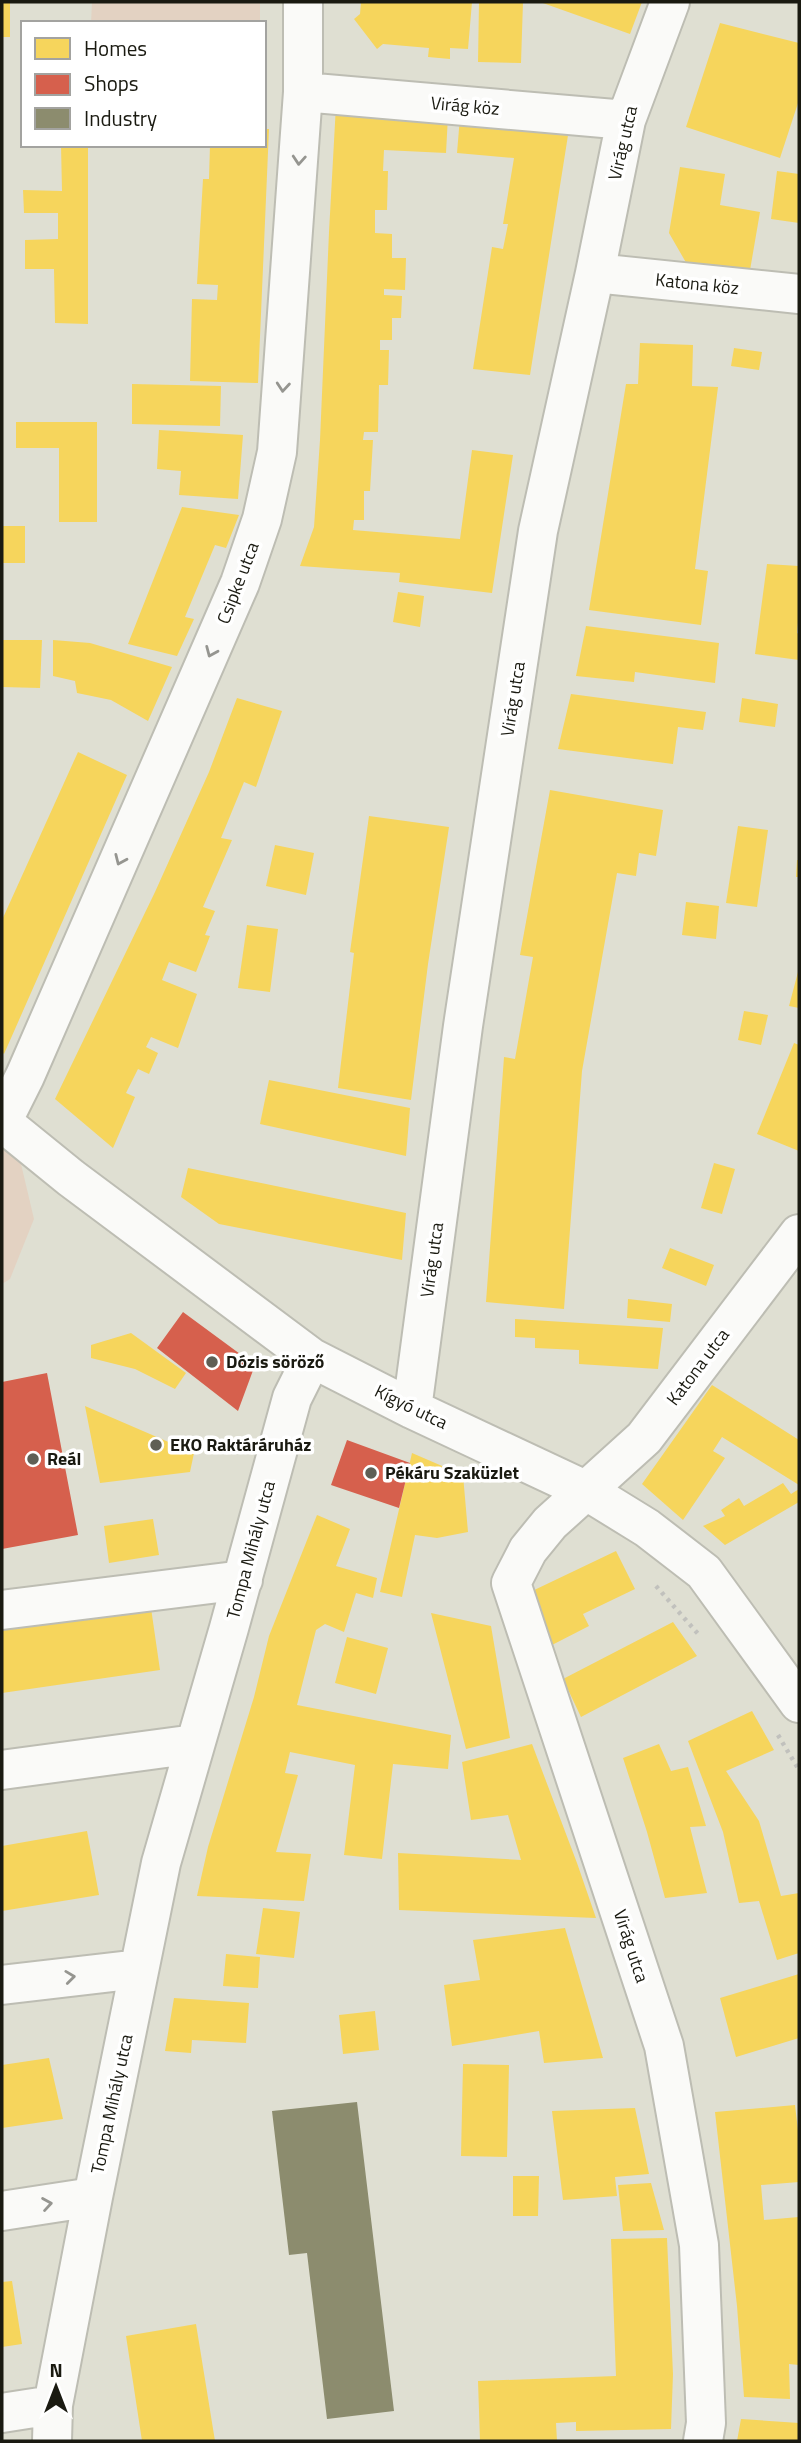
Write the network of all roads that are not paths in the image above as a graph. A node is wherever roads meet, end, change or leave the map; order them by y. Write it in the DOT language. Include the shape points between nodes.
graph roads {
  1 [pos="303,2"];
  2 [pos="670,2"];
  3 [pos="303,92"];
  4 [pos="626,120"];
  5 [pos="595,273"];
  6 [pos="799,294"];
  7 [pos="2,1122"];
  8 [pos="799,1234"];
  9 [pos="312,1358"];
  10 [pos="412,1409"];
  11 [pos="587,1491"];
  12 [pos="243,1580"];
  13 [pos="2,1610"];
  14 [pos="799,1703"];
  15 [pos="195,1744"];
  16 [pos="2,1770"];
  17 [pos="139,1969"];
  18 [pos="2,1985"];
  19 [pos="93,2197"];
  20 [pos="2,2211"];
  21 [pos="2,2413"];
  22 [pos="52,2423"];
  23 [pos="703,2441"];
  1 -- 3 [label="street, Csipke utca"];
  2 -- 4 [label="street, Virág utca"];
  3 -- 4 [label="street, Virág köz"];
  3 -- 7 [label="street, Csipke utca, one-way" via="277,452 262,519 235,595"];
  4 -- 5 [label="street, Virág utca"];
  5 -- 6 [label="street, Katona köz"];
  5 -- 10 [label="street, Virág utca" via="538,531 463,1026"];
  7 -- 9 [label="street, Kígyó utca"];
  8 -- 11 [label="street, Katona utca" via="644,1438"];
  9 -- 10 [label="street, Kígyó utca"];
  9 -- 12 [label="street, Tompa Mihály utca" via="292,1398"];
  10 -- 11 [label="street, Kígyó utca"];
  11 -- 14 [label="street, Kígyó utca" via="647,1528 704,1573"];
  11 -- 23 [label="street, Virág utca" via="550,1523 528,1550 511,1583 664,2046 699,2245"];
  12 -- 13 [label="street"];
  12 -- 15 [label="street, Tompa Mihály utca"];
  15 -- 16 [label="street"];
  15 -- 17 [label="street, Tompa Mihály utca" via="161,1863"];
  18 -- 17 [label="street, one-way"];
  17 -- 19 [label="street, Tompa Mihály utca"];
  20 -- 19 [label="street, Tompa Mihály utca, one-way"];
  19 -- 22 [label="street, Tompa Mihály utca"];
  21 -- 22 [label="street, Tompa Mihály utca"];
}
